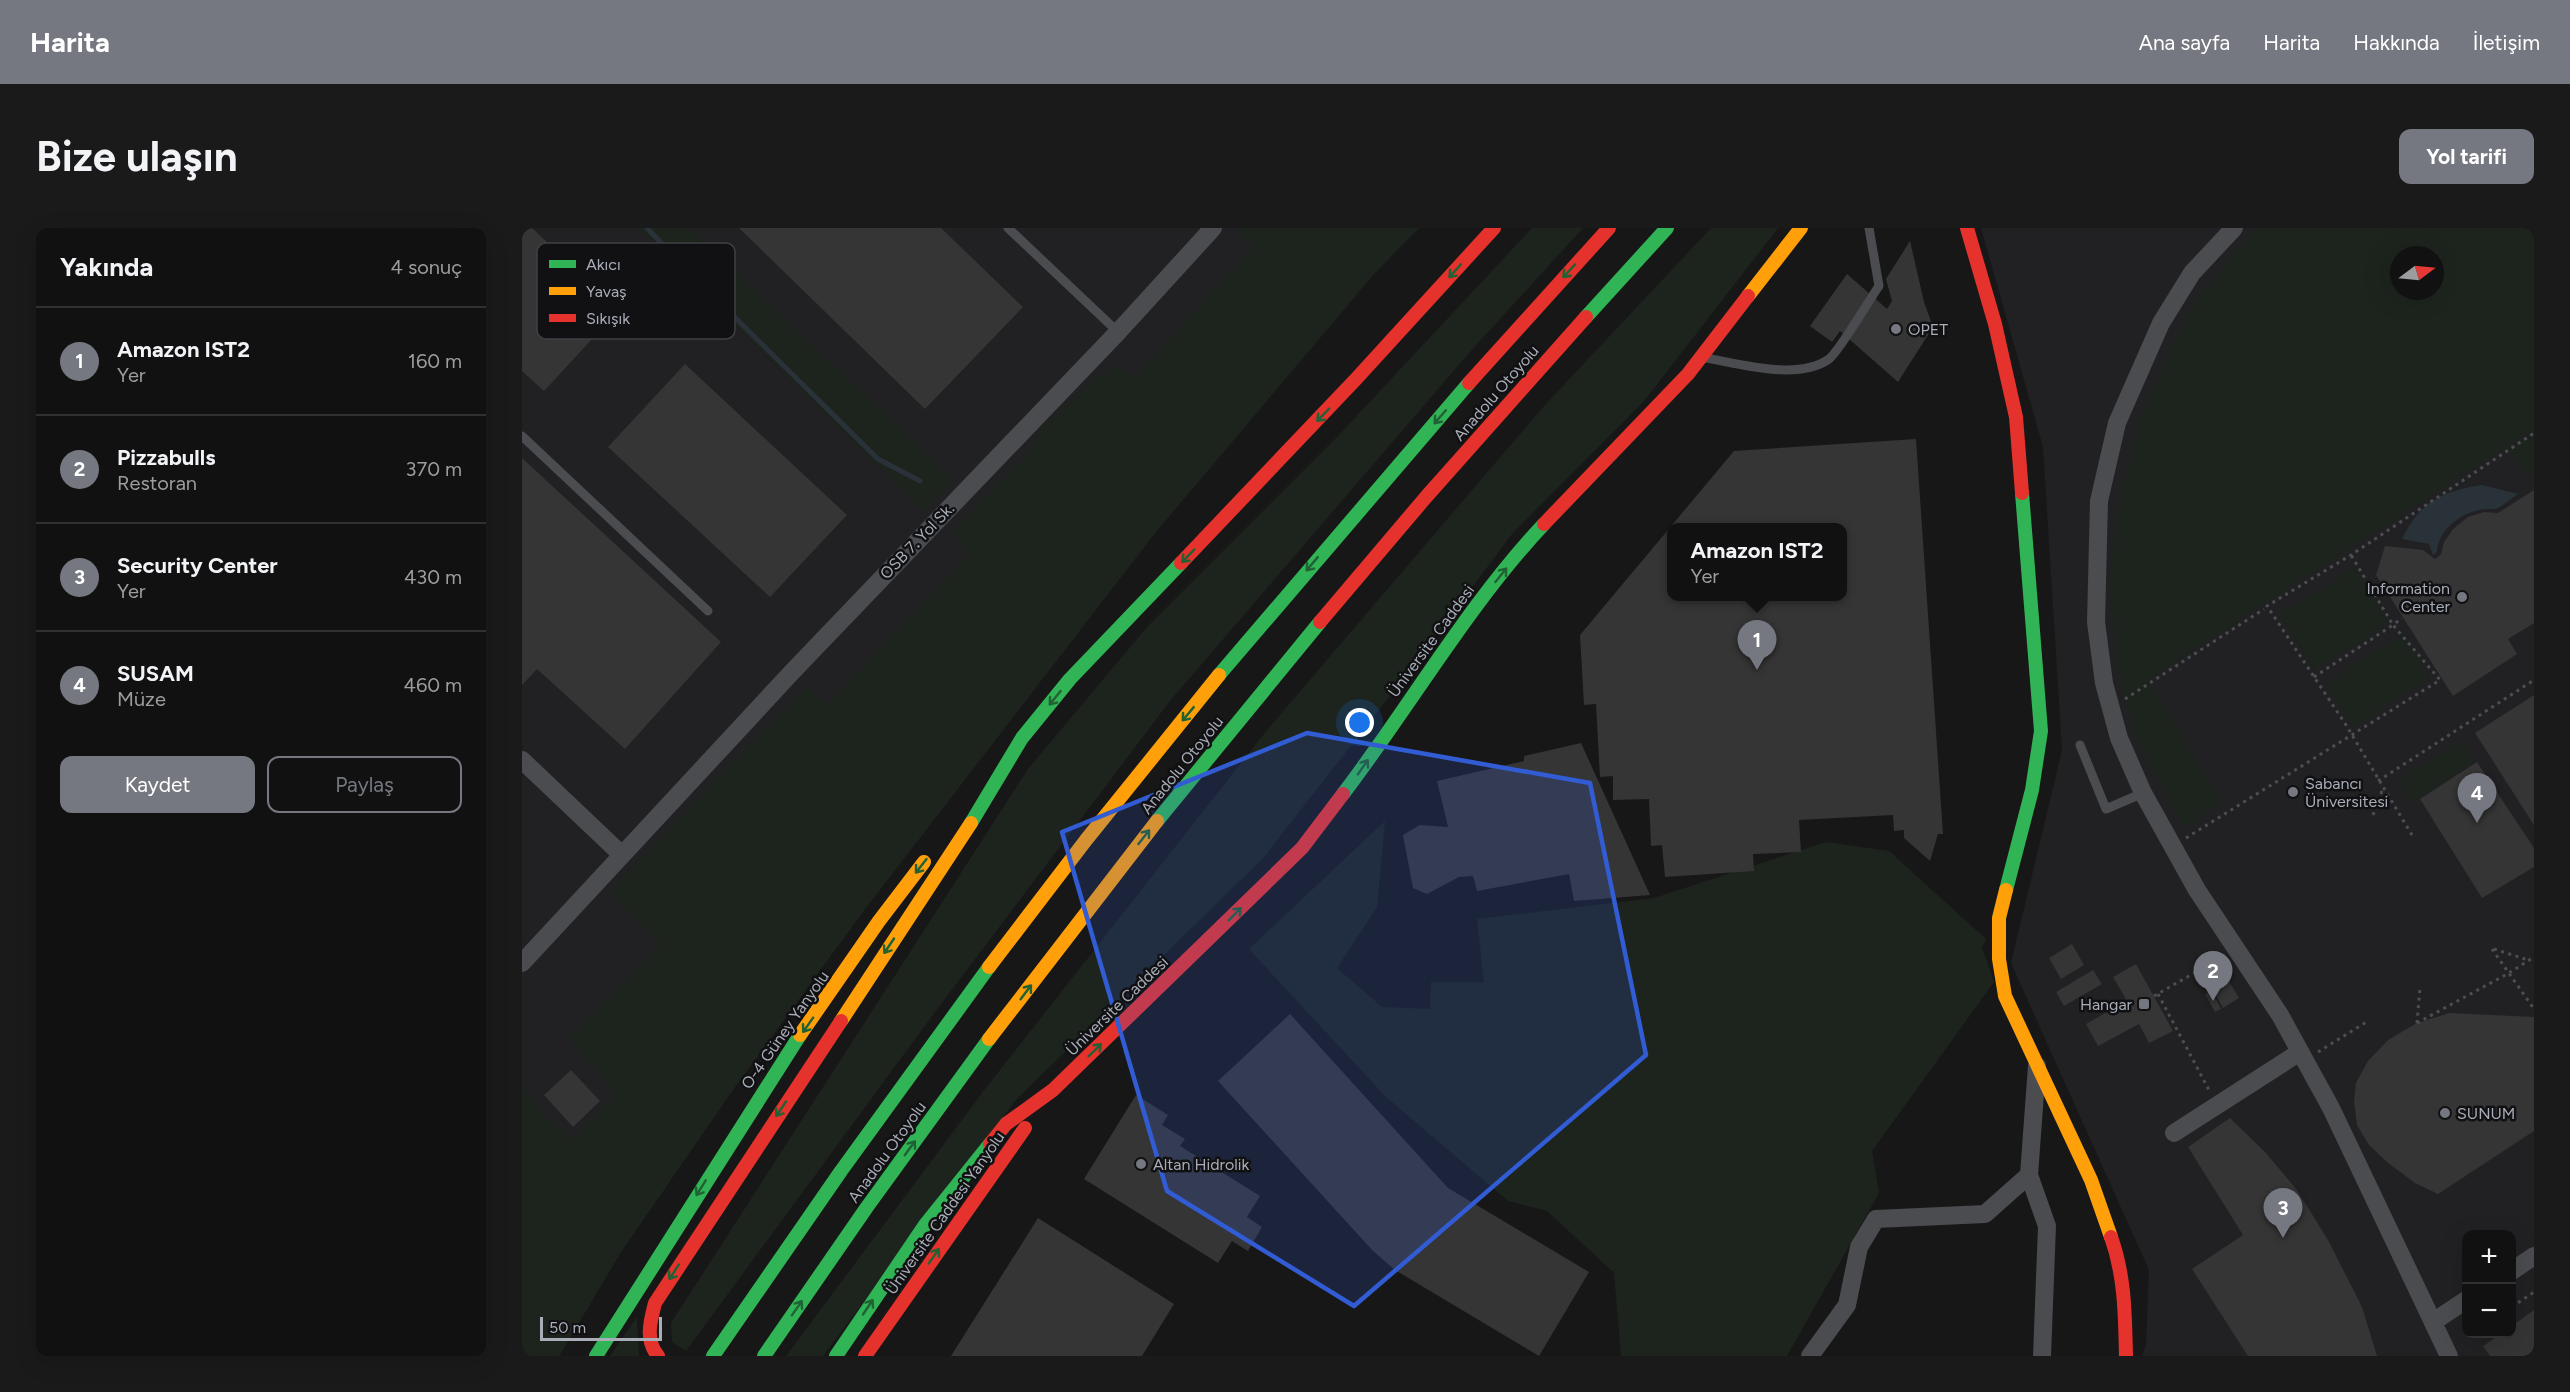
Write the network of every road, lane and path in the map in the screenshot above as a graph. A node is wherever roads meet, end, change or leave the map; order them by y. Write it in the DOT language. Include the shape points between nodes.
graph roads {
  1 [pos="1008,228"];
  2 [pos="1213,228"];
  3 [pos="1494,228"];
  4 [pos="1609,228"];
  5 [pos="1667,228"];
  6 [pos="1801,228"];
  7 [pos="1869,228"];
  8 [pos="1968,228"];
  9 [pos="2234,228"];
  10 [pos="1118,332"];
  11 [pos="1701,357"];
  12 [pos="2534,433"];
  13 [pos="522,436"];
  14 [pos="2351,555"];
  15 [pos="2264,609"];
  16 [pos="708,611"];
  17 [pos="2402,618"];
  18 [pos="2393,626"];
  19 [pos="2314,677"];
  20 [pos="2534,680"];
  21 [pos="2111,708"];
  22 [pos="2351,733"];
  23 [pos="1022,738"];
  24 [pos="2080,745"];
  25 [pos="522,760"];
  26 [pos="2378,781"];
  27 [pos="2383,788"];
  28 [pos="2143,793"];
  29 [pos="2373,815"];
  30 [pos="950,829"];
  31 [pos="2412,835"];
  32 [pos="2171,847"];
  33 [pos="936,848"];
  34 [pos="622,855"];
  35 [pos="2534,957"];
  36 [pos="2529,960"];
  37 [pos="522,963"];
  38 [pos="2211,965"];
  39 [pos="2509,974"];
  40 [pos="2420,987"];
  41 [pos="2534,1009"];
  42 [pos="2368,1021"];
  43 [pos="2302,1056"];
  44 [pos="2037,1065"];
  45 [pos="1053,1090"];
  46 [pos="2217,1105"];
  47 [pos="2174,1133"];
  48 [pos="2030,1175"];
  49 [pos="2534,1256"];
  50 [pos="2516,1267"];
  51 [pos="2534,1292"];
  52 [pos="2462,1303"];
  53 [pos="2516,1304"];
  54 [pos="2433,1322"];
  55 [pos="656,1354"];
  56 [pos="596,1356"];
  57 [pos="713,1356"];
  58 [pos="764,1356"];
  59 [pos="836,1356"];
  60 [pos="865,1356"];
  61 [pos="1810,1356"];
  62 [pos="2042,1356"];
  63 [pos="2126,1356"];
  64 [pos="2449,1356"];
  1 -- 10 [label="lane"];
  2 -- 10 [label="street, OSB 7. Yol Sk."];
  3 -- 23 [label="main road, one-way" via="1070,679"];
  4 -- 57 [label="main road, Anadolu Otoyolu, one-way" via="1348,522 1072,858"];
  58 -- 5 [label="main road, Anadolu Otoyolu, one-way" via="981,1051 1180,791 1401,526"];
  6 -- 11 [label="main road, Üniversite Caddesi"];
  7 -- 11 [label="lane" via="1879,286 1830,358 1806,369 1772,369"];
  8 -- 44 [label="main road" via="2016,417 2028,562 2041,731 2032,790 1999,918 1999,959 2005,996"];
  9 -- 21 [label="street" via="2192,273 2161,323 2117,423 2098,512 2096,621"];
  10 -- 34 [label="street, OSB 7. Yol Sk."];
  45 -- 11 [label="main road, Üniversite Caddesi, one-way" via="1302,848 1474,608 1523,547"];
  12 -- 14 [label="path"];
  13 -- 16 [label="lane"];
  14 -- 18 [label="path"];
  14 -- 19 [label="path" via="2267,606"];
  15 -- 21 [label="path"];
  17 -- 18 [label="path"];
  18 -- 19 [label="path"];
  18 -- 22 [label="path" via="2440,680"];
  19 -- 22 [label="path"];
  20 -- 26 [label="path"];
  21 -- 28 [label="street"];
  22 -- 26 [label="path"];
  22 -- 32 [label="path"];
  23 -- 30 [label="main road"];
  23 -- 55 [label="main road, one-way" via="973,820 655,1303 649,1332"];
  24 -- 28 [label="lane" via="2106,809"];
  25 -- 34 [label="street"];
  26 -- 27 [label="path"];
  27 -- 29 [label="path"];
  27 -- 31 [label="path"];
  28 -- 32 [label="street"];
  32 -- 43 [label="street" via="2280,1015"];
  33 -- 56 [label="main road, O-4 Güney Yanyolu, one-way" via="760,1094"];
  34 -- 37 [label="street, OSB 7. Yol Sk."];
  35 -- 36 [label="path"];
  36 -- 39 [label="path"];
  36 -- 39 [label="path" via="2492,949"];
  38 -- 46 [label="path" via="2156,995"];
  39 -- 40 [label="path" via="2417,1023"];
  39 -- 41 [label="path"];
  42 -- 43 [label="path"];
  43 -- 46 [label="street"];
  43 -- 54 [label="street" via="2331,1108"];
  44 -- 48 [label="street"];
  44 -- 63 [label="main road" via="2091,1180 2117,1253 2125,1297"];
  59 -- 45 [label="main road, one-way" via="925,1225 1006,1124"];
  60 -- 45 [label="main road, Üniversite Caddesi Yanyolu, one-way"];
  46 -- 47 [label="street"];
  48 -- 61 [label="street" via="1985,1214 1876,1219 1859,1247 1847,1305"];
  48 -- 62 [label="street" via="2047,1226"];
  49 -- 50 [label="street"];
  51 -- 53 [label="path"];
  52 -- 54 [label="street"];
  54 -- 64 [label="street"];
}
